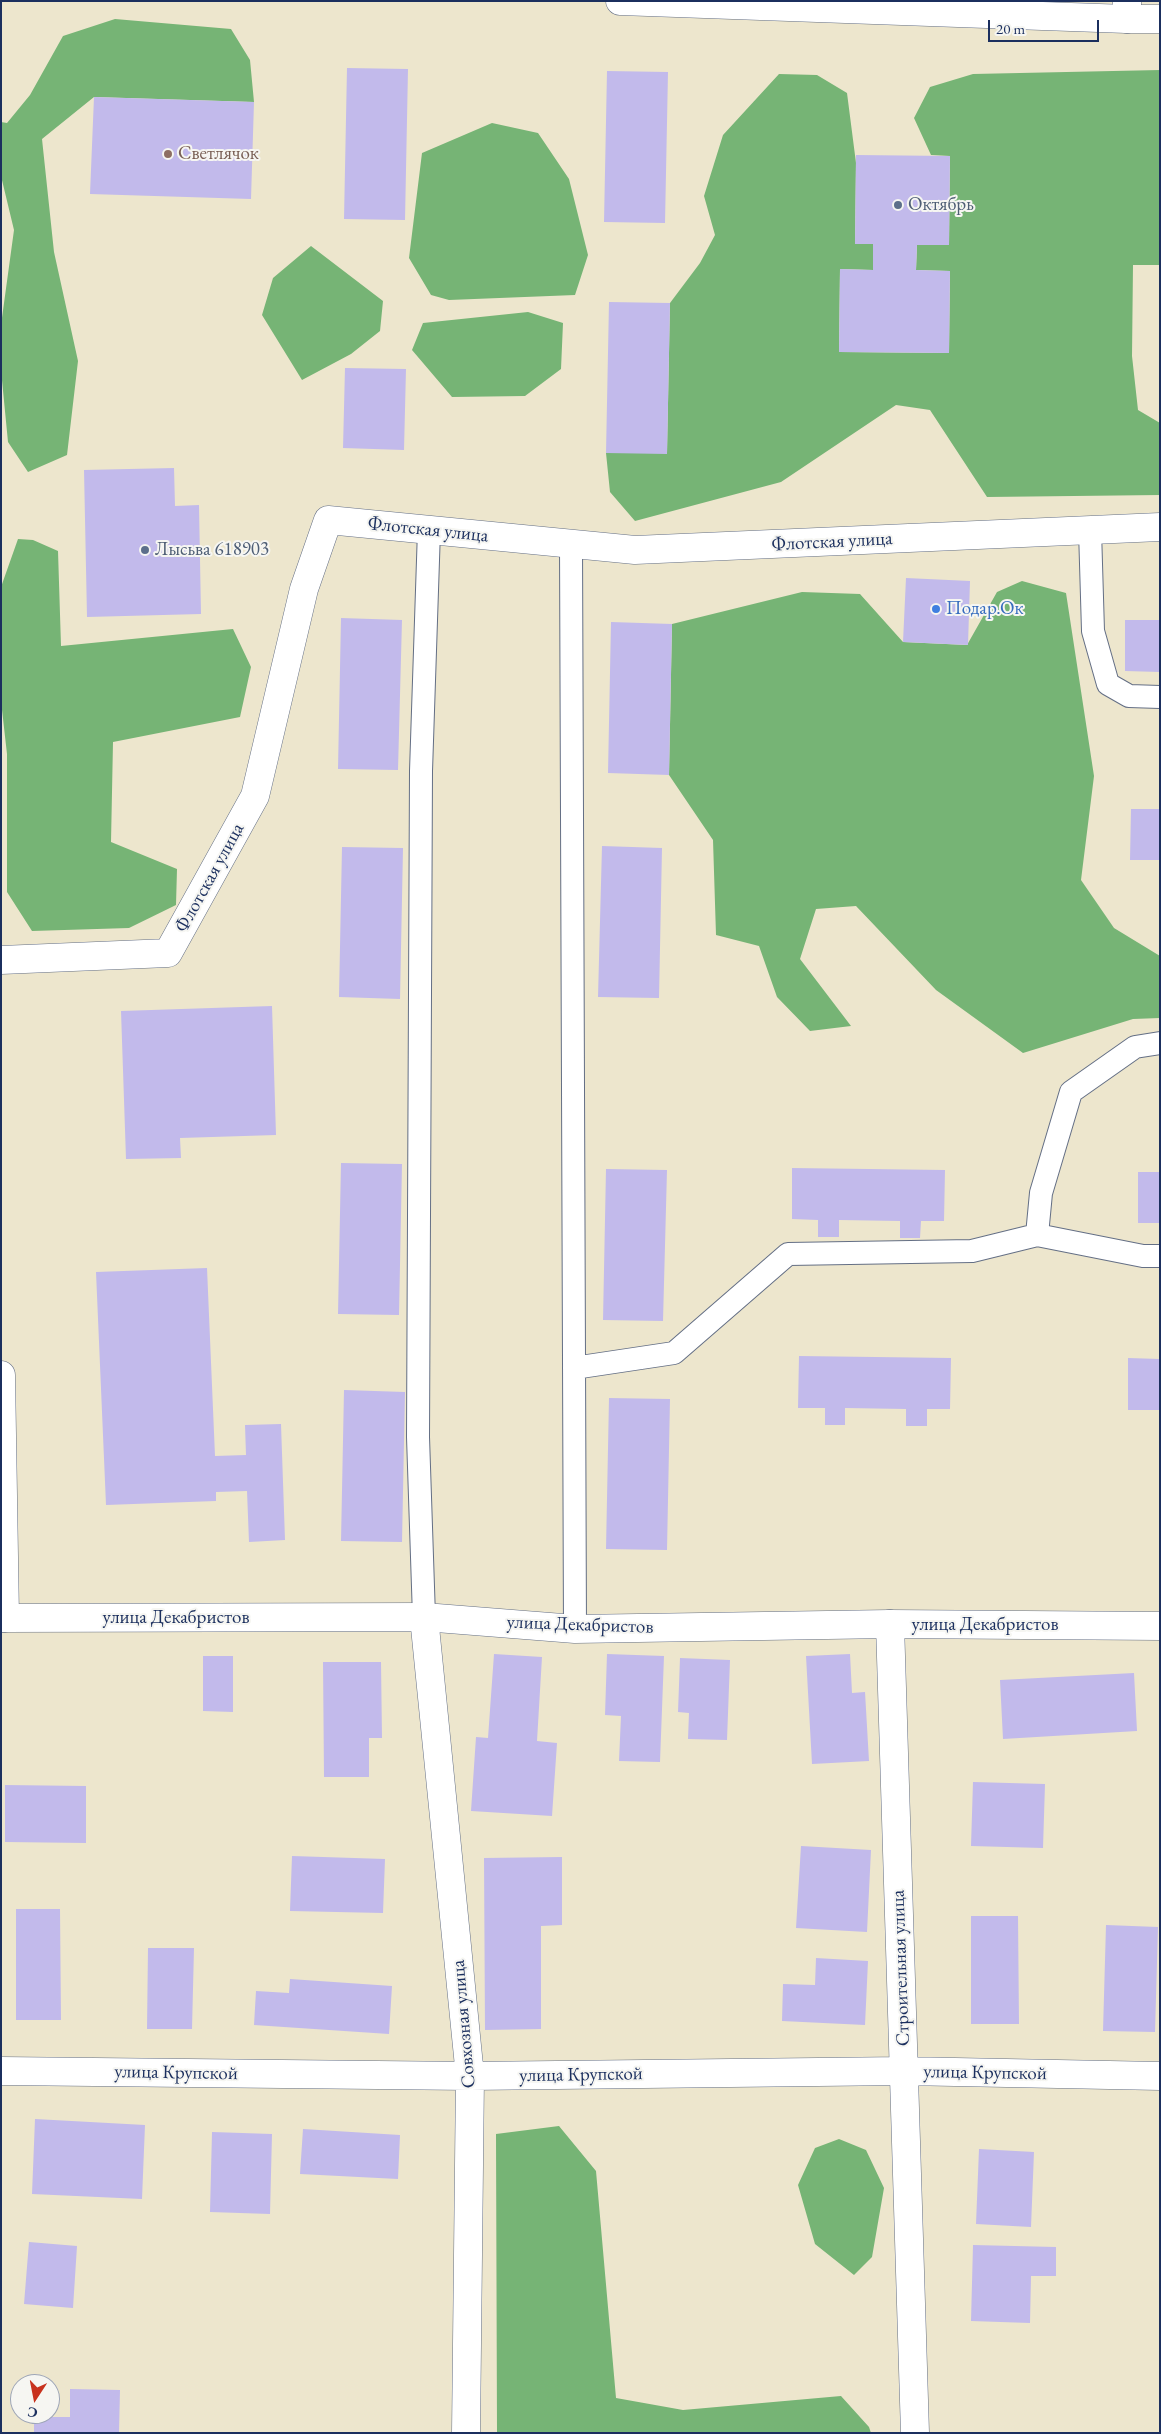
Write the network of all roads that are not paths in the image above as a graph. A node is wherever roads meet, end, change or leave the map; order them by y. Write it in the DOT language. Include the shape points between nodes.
graph roads {
  1 [pos="620,1"];
  2 [pos="1127,10"];
  3 [pos="1160,19"];
  4 [pos="1160,527"];
  5 [pos="429,530"];
  6 [pos="1090,530"];
  7 [pos="571,544"];
  8 [pos="1160,697"];
  9 [pos="1,960"];
  10 [pos="1160,1043"];
  11 [pos="1037,1235"];
  12 [pos="1160,1256"];
  13 [pos="574,1368"];
  14 [pos="1,1375"];
  15 [pos="424,1617"];
  16 [pos="3,1618"];
  17 [pos="890,1624"];
  18 [pos="1160,1626"];
  19 [pos="575,1629"];
  20 [pos="1,2071"];
  21 [pos="904,2071"];
  22 [pos="470,2076"];
  23 [pos="1160,2076"];
  24 [pos="466,2433"];
  25 [pos="915,2433"];
  1 -- 2 [label="street"];
  2 -- 3 [label="street"];
  4 -- 6 [label="street, Флотская улица"];
  5 -- 7 [label="street, Флотская улица"];
  5 -- 9 [label="street, Флотская улица" via="328,520 304,589 255,796 168,953"];
  5 -- 15 [label="lane" via="421,781 418,1417"];
  6 -- 7 [label="street, Флотская улица" via="635,550"];
  6 -- 8 [label="lane" via="1092,631 1108,684 1129,696"];
  7 -- 13 [label="lane"];
  10 -- 11 [label="lane" via="1135,1047 1072,1092 1041,1193"];
  11 -- 12 [label="lane" via="1143,1256"];
  11 -- 13 [label="lane" via="972,1251 788,1254 674,1353"];
  13 -- 19 [label="lane"];
  14 -- 16 [label="street"];
  15 -- 16 [label="street, улица Декабристов"];
  15 -- 19 [label="street, улица Декабристов"];
  15 -- 22 [label="street, Совхозная улица"];
  17 -- 18 [label="street, улица Декабристов"];
  17 -- 19 [label="street, улица Декабристов"];
  17 -- 21 [label="street, Строительная улица"];
  20 -- 22 [label="street, улица Крупской"];
  21 -- 22 [label="street, улица Крупской"];
  21 -- 23 [label="street, улица Крупской"];
  21 -- 25 [label="street, Строительная улица"];
  22 -- 24 [label="street, Совхозная улица"];
}
